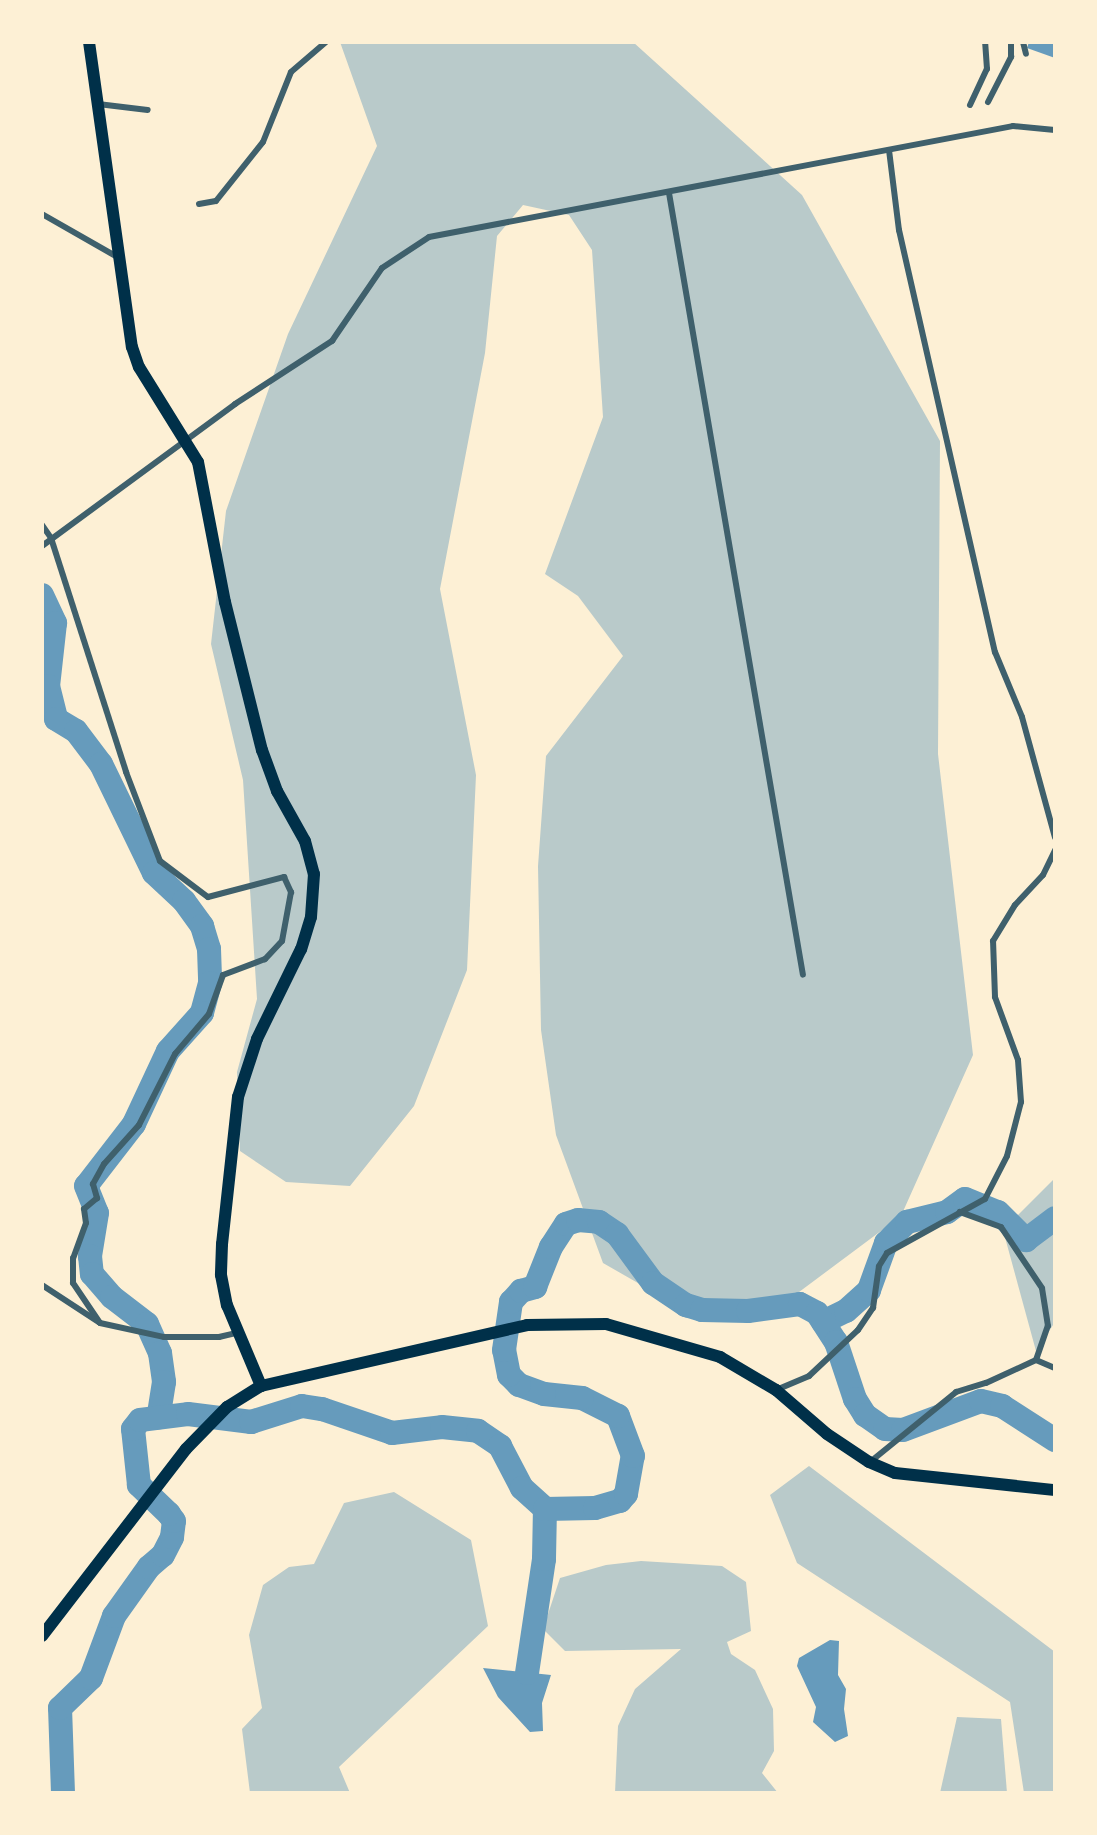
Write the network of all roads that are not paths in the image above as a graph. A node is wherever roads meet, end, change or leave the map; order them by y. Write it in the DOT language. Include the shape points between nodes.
graph roads {
  1 [pos="89,42"];
  2 [pos="326,42"];
  3 [pos="985,42"];
  4 [pos="1011,42"];
  5 [pos="1023,42"];
  6 [pos="1026,54"];
  7 [pos="988,102"];
  8 [pos="98,104"];
  9 [pos="970,105"];
  10 [pos="147,110"];
  11 [pos="1055,130"];
  12 [pos="889,150"];
  13 [pos="669,193"];
  14 [pos="199,204"];
  15 [pos="42,214"];
  16 [pos="119,259"];
  17 [pos="188,442"];
  18 [pos="42,525"];
  19 [pos="51,538"];
  20 [pos="42,546"];
  21 [pos="1055,838"];
  22 [pos="1055,850"];
  23 [pos="803,975"];
  24 [pos="960,1212"];
  25 [pos="42,1285"];
  26 [pos="100,1323"];
  27 [pos="236,1333"];
  28 [pos="1036,1360"];
  29 [pos="1055,1368"];
  30 [pos="261,1386"];
  31 [pos="776,1390"];
  32 [pos="869,1462"];
  33 [pos="1055,1490"];
  34 [pos="42,1636"];
  1 -- 8 [label="main road"];
  2 -- 14 [label="street" via="291,72 263,142 216,201"];
  3 -- 9 [label="street" via="987,69"];
  4 -- 7 [label="street" via="1011,57"];
  5 -- 6 [label="street"];
  8 -- 10 [label="street"];
  8 -- 16 [label="main road"];
  11 -- 12 [label="street" via="1013,126"];
  12 -- 13 [label="street"];
  12 -- 21 [label="street" via="899,230 995,652 1022,717"];
  13 -- 17 [label="street" via="429,237 382,268 332,341 235,404"];
  13 -- 23 [label="street"];
  15 -- 16 [label="street"];
  16 -- 17 [label="main road" via="139,367"];
  17 -- 19 [label="street"];
  17 -- 27 [label="main road" via="198,462 225,602 262,750 277,791 305,841 314,874 311,916 301,949 257,1039 238,1097 221,1275"];
  18 -- 19 [label="street"];
  19 -- 20 [label="street"];
  19 -- 26 [label="street" via="126,772 160,861 208,897 284,876 291,892 282,941 265,959 223,975 209,1014 175,1053 139,1125 104,1164 93,1184 97,1198 84,1209 86,1222 73,1258 73,1283"];
  22 -- 24 [label="street" via="1043,875 1015,905 993,941 995,996 1018,1060 1021,1102 1007,1156 985,1199"];
  24 -- 28 [label="street" via="1001,1227 1042,1288 1048,1326"];
  24 -- 31 [label="street" via="887,1253 879,1266 873,1308 858,1330 809,1376"];
  25 -- 26 [label="street"];
  26 -- 27 [label="street" via="164,1337 219,1337"];
  27 -- 30 [label="main road"];
  28 -- 29 [label="street"];
  28 -- 32 [label="street" via="956,1392"];
  30 -- 31 [label="main road" via="527,1325 606,1324 720,1357"];
  30 -- 34 [label="main road" via="208,1424"];
  31 -- 32 [label="main road"];
  32 -- 33 [label="main road" via="895,1473"];
}
